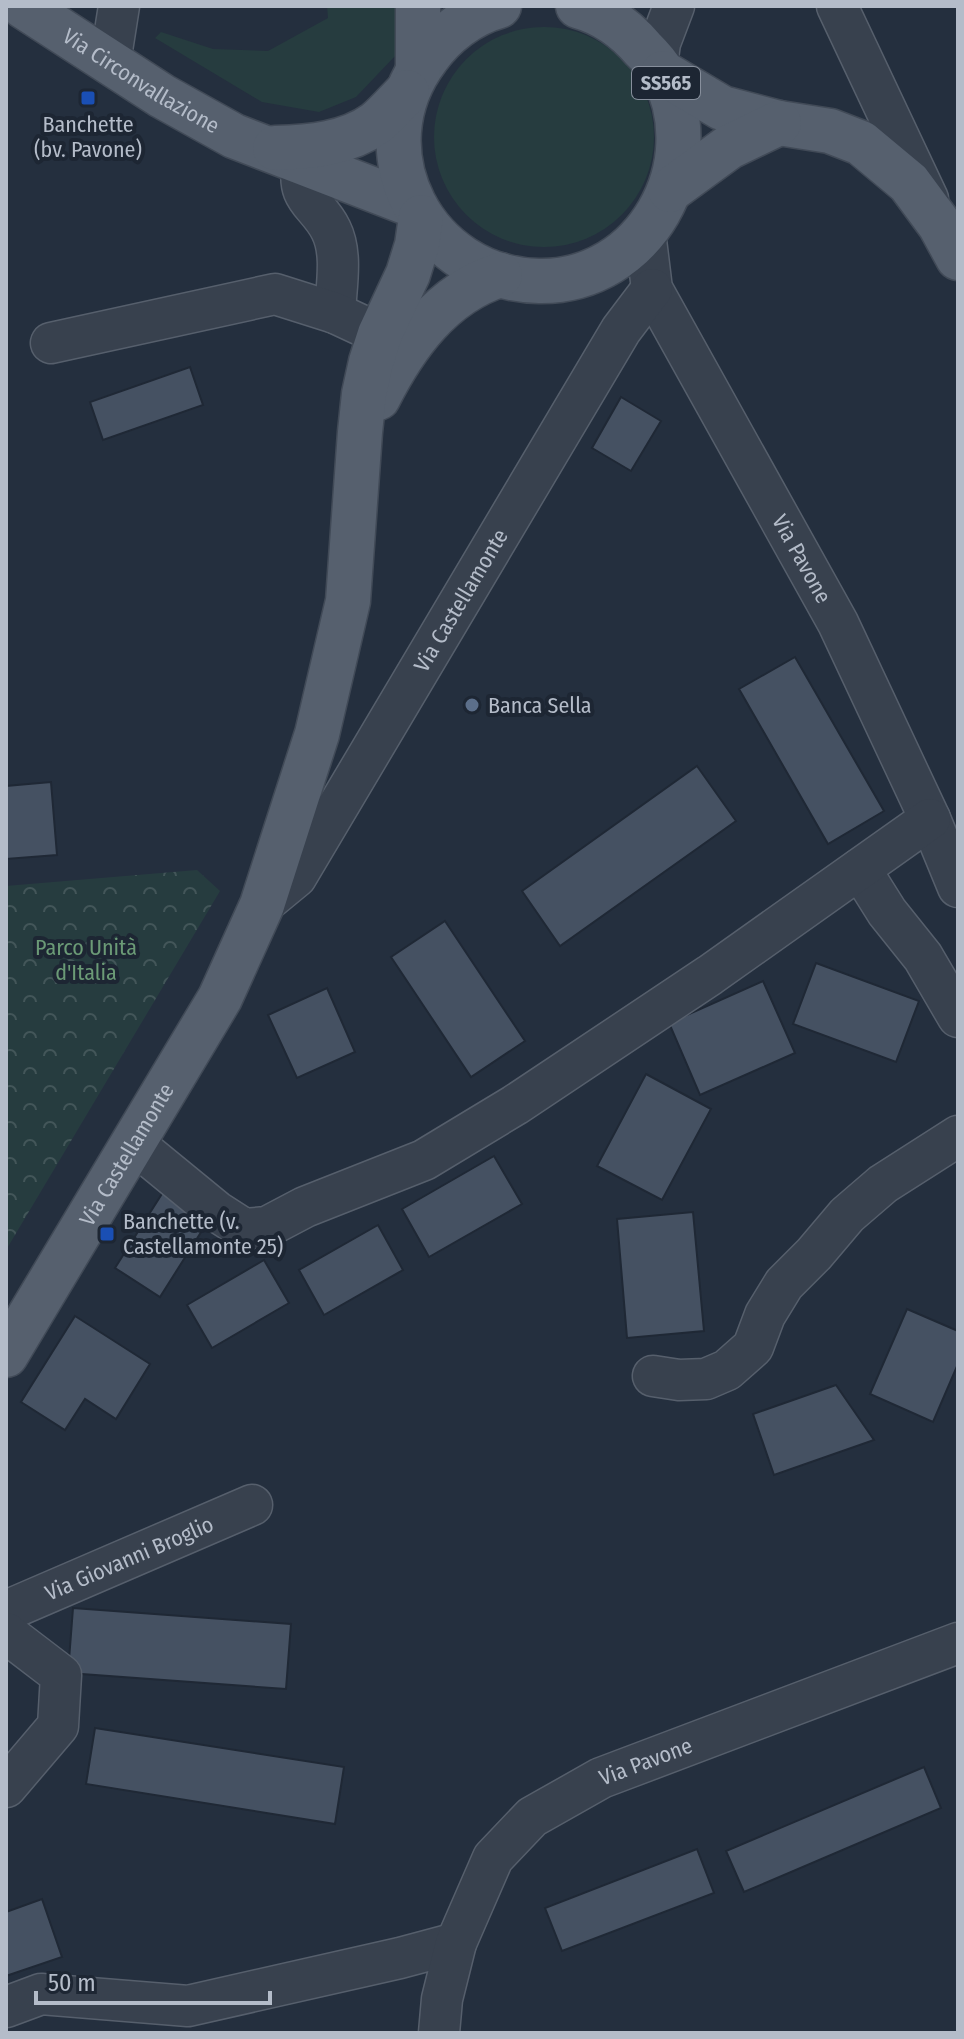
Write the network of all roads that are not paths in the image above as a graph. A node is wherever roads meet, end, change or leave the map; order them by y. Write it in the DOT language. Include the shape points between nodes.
graph roads {
  1 [pos="23,6"];
  2 [pos="119,6"];
  3 [pos="418,6"];
  4 [pos="499,6"];
  5 [pos="674,6"];
  6 [pos="837,6"];
  7 [pos="588,7"];
  8 [pos="110,63"];
  9 [pos="660,69"];
  10 [pos="412,81"];
  11 [pos="779,123"];
  12 [pos="283,156"];
  13 [pos="670,190"];
  14 [pos="417,211"];
  15 [pos="645,232"];
  16 [pos="949,241"];
  17 [pos="500,275"];
  18 [pos="652,289"];
  19 [pos="335,313"];
  20 [pos="380,334"];
  21 [pos="51,343"];
  22 [pos="360,432"];
  23 [pos="930,819"];
  24 [pos="860,869"];
  25 [pos="958,887"];
  26 [pos="262,905"];
  27 [pos="958,1017"];
  28 [pos="958,1136"];
  29 [pos="133,1143"];
  30 [pos="6,1355"];
  31 [pos="653,1376"];
  32 [pos="252,1505"];
  33 [pos="6,1611"];
  34 [pos="6,1633"];
  35 [pos="958,1643"];
  36 [pos="6,1787"];
  37 [pos="456,1943"];
  38 [pos="6,2007"];
  39 [pos="440,2016"];
  1 -- 8 [label="main road, Via Circonvallazione"];
  2 -- 8 [label="street"];
  3 -- 10 [label="main road, SS565"];
  4 -- 10 [label="main road, SS565" via="464,22 438,43"];
  5 -- 9 [label="street" via="660,43"];
  6 -- 16 [label="street"];
  7 -- 9 [label="main road, SS565" via="628,31"];
  8 -- 12 [label="main road, Via Circonvallazione" via="195,116"];
  9 -- 11 [label="main road, SS565" via="722,108"];
  9 -- 13 [label="main road, SS565" via="679,130"];
  10 -- 12 [label="main road" via="377,122 350,138"];
  10 -- 14 [label="main road, SS565" via="398,149"];
  11 -- 13 [label="main road, SS565" via="729,147"];
  11 -- 16 [label="main road, SS565" via="830,131 861,143 909,183"];
  12 -- 14 [label="main road, Via Circonvallazione"];
  12 -- 19 [label="street" via="332,231 338,258"];
  13 -- 15 [label="main road, SS565"];
  14 -- 17 [label="main road, SS565" via="460,257"];
  14 -- 20 [label="main road, Via Castellamonte" via="417,245"];
  15 -- 17 [label="main road, SS565" via="615,258 567,278 541,281"];
  15 -- 18 [label="street, Via Pavone"];
  17 -- 22 [label="main road, Via Castellamonte" via="468,289 418,332"];
  18 -- 23 [label="street, Via Pavone" via="838,623"];
  18 -- 26 [label="street, Via Castellamonte" via="621,330 296,877"];
  19 -- 20 [label="street"];
  19 -- 21 [label="street" via="275,294"];
  20 -- 22 [label="main road, Via Castellamonte"];
  22 -- 26 [label="main road, Via Castellamonte" via="348,601 317,734"];
  23 -- 24 [label="street"];
  23 -- 25 [label="street, Via Pavone"];
  24 -- 27 [label="street"];
  24 -- 29 [label="street" via="710,975 424,1160 267,1227 244,1229"];
  26 -- 29 [label="main road, Via Castellamonte" via="220,998"];
  28 -- 31 [label="street" via="883,1184 847,1215 784,1284 753,1347 727,1370 706,1379"];
  29 -- 30 [label="main road, Via Castellamonte"];
  32 -- 33 [label="street, Via Giovanni Broglio"];
  34 -- 36 [label="street" via="61,1675 58,1726"];
  35 -- 37 [label="street, Via Pavone" via="601,1778 532,1817 493,1858"];
  37 -- 38 [label="street" via="188,2006 41,1994"];
  37 -- 39 [label="street, Via Pavone"];
}
